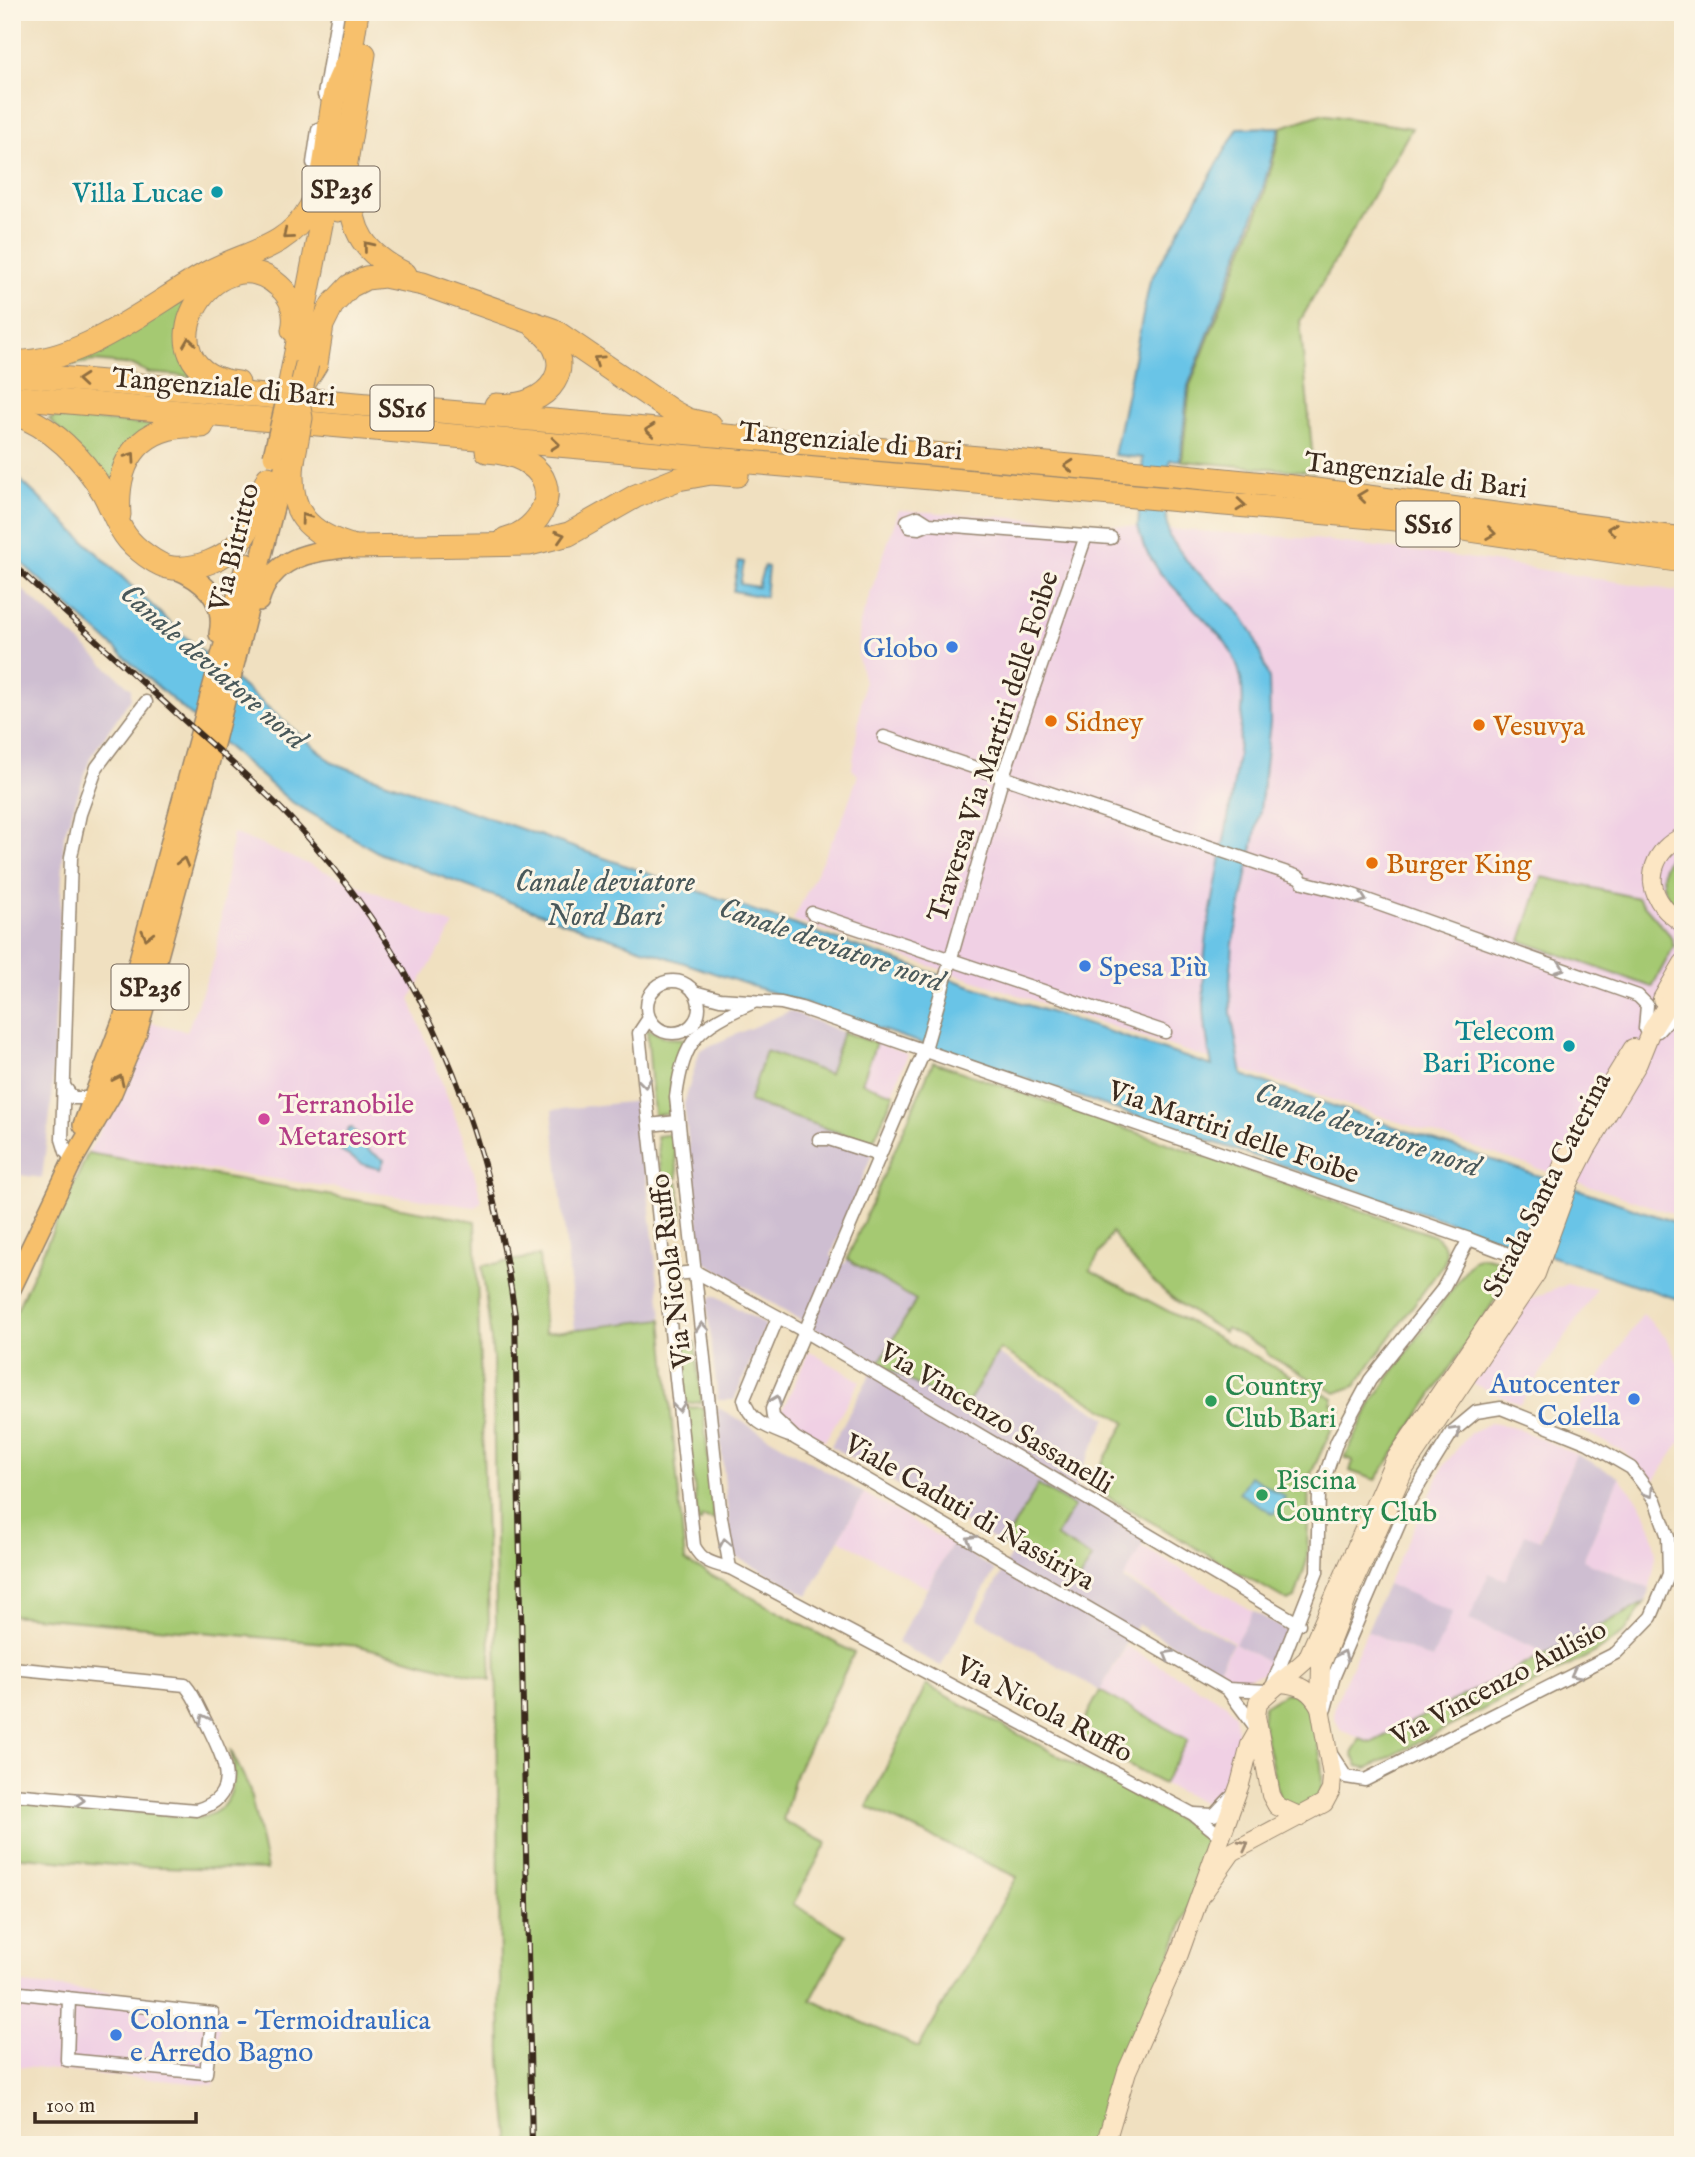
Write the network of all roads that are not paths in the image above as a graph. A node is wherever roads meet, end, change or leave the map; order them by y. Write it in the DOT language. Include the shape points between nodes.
graph roads {
  1 [pos="338,12"];
  2 [pos="370,12"];
  3 [pos="357,24"];
  4 [pos="349,59"];
  5 [pos="313,163"];
  6 [pos="423,284"];
  7 [pos="527,321"];
  8 [pos="12,362"];
  9 [pos="301,363"];
  10 [pos="12,374"];
  11 [pos="292,394"];
  12 [pos="12,397"];
  13 [pos="372,406"];
  14 [pos="12,413"];
  15 [pos="259,419"];
  16 [pos="316,424"];
  17 [pos="792,443"];
  18 [pos="280,463"];
  19 [pos="928,476"];
  20 [pos="119,521"];
  21 [pos="929,524"];
  22 [pos="1086,536"];
  23 [pos="1111,538"];
  24 [pos="1682,538"];
  25 [pos="493,542"];
  26 [pos="355,547"];
  27 [pos="1683,561"];
  28 [pos="173,568"];
  29 [pos="146,702"];
  30 [pos="884,737"];
  31 [pos="1003,776"];
  32 [pos="191,800"];
  33 [pos="1683,836"];
  34 [pos="812,913"];
  35 [pos="1683,924"];
  36 [pos="1683,963"];
  37 [pos="949,966"];
  38 [pos="1683,988"];
  39 [pos="694,992"];
  40 [pos="752,1003"];
  41 [pos="1683,1015"];
  42 [pos="649,1018"];
  43 [pos="692,1025"];
  44 [pos="706,1026"];
  45 [pos="1645,1029"];
  46 [pos="1165,1032"];
  47 [pos="694,1041"];
  48 [pos="925,1049"];
  49 [pos="1637,1063"];
  50 [pos="64,1086"];
  51 [pos="96,1092"];
  52 [pos="677,1122"];
  53 [pos="649,1125"];
  54 [pos="819,1139"];
  55 [pos="879,1154"];
  56 [pos="73,1160"];
  57 [pos="1563,1180"];
  58 [pos="1469,1238"];
  59 [pos="1533,1257"];
  60 [pos="696,1272"];
  61 [pos="665,1275"];
  62 [pos="12,1287"];
  63 [pos="778,1317"];
  64 [pos="804,1331"];
  65 [pos="794,1438"];
  66 [pos="730,1568"];
  67 [pos="1298,1624"];
  68 [pos="12,1668"];
  69 [pos="1273,1688"];
  70 [pos="1227,1689"];
  71 [pos="1320,1713"];
  72 [pos="1258,1731"];
  73 [pos="1327,1748"];
  74 [pos="1240,1784"];
  75 [pos="12,1794"];
  76 [pos="1193,1814"];
  77 [pos="1301,1816"];
  78 [pos="1222,1837"];
  79 [pos="1203,1892"];
  80 [pos="12,1992"];
  81 [pos="69,1998"];
  82 [pos="1105,2145"];
  1 -- 5 [label="street"];
  2 -- 3 [label="highway, SP236"];
  3 -- 4 [label="highway, SP236"];
  6 -- 3 [label="highway, one-way" via="382,263 361,239 353,221 351,184 367,95"];
  3 -- 9 [label="highway, SP236" via="330,254"];
  4 -- 8 [label="highway, one-way" via="337,87 319,189 310,209 285,237 210,272 97,339 50,356"];
  4 -- 9 [label="highway, SP236"];
  6 -- 7 [label="highway"];
  6 -- 11 [label="highway" via="384,276 350,286 332,305 322,325 316,364"];
  7 -- 13 [label="highway" via="548,336 557,359 555,383 540,398 508,406 408,398"];
  17 -- 7 [label="highway, one-way" via="749,428 688,420 553,330"];
  9 -- 11 [label="highway, SP236, bridge"];
  11 -- 10 [label="highway, Tangenziale di Bari / SS16, one-way"];
  11 -- 11 [label="highway, one-way" via="219,381 195,362 188,342 188,318 215,283 248,271 280,286 294,310 287,360"];
  11 -- 13 [label="highway, Tangenziale di Bari / SS16"];
  11 -- 18 [label="highway, bridge" via="301,418"];
  12 -- 15 [label="highway, Tangenziale di Bari / SS16"];
  17 -- 13 [label="highway, Tangenziale di Bari / SS16, one-way"];
  14 -- 20 [label="highway" via="51,433 80,460"];
  15 -- 16 [label="highway, Tangenziale di Bari / SS16"];
  20 -- 15 [label="highway, one-way" via="117,485 140,444 166,428 228,428"];
  16 -- 19 [label="highway, Tangenziale di Bari / SS16, one-way"];
  16 -- 25 [label="highway" via="345,439 499,452 531,464 546,490 540,519 528,531"];
  24 -- 17 [label="highway, Tangenziale di Bari / SS16, one-way" via="1293,487"];
  26 -- 18 [label="highway, one-way" via="333,541 303,519"];
  18 -- 28 [label="highway" via="242,539 227,555"];
  18 -- 32 [label="main road, Via Bitritto / SP236"];
  25 -- 19 [label="highway, one-way" via="518,545 569,534 654,487 711,473 873,484"];
  19 -- 27 [label="highway, Tangenziale di Bari / SS16, one-way" via="1395,519"];
  20 -- 28 [label="highway" via="125,536 143,553"];
  21 -- 22 [label="street"];
  22 -- 23 [label="street"];
  22 -- 31 [label="street, Traversa Via Martiri delle Foibe"];
  25 -- 26 [label="highway"];
  26 -- 32 [label="main road" via="297,555 266,582 212,778"];
  28 -- 32 [label="main road" via="206,585 220,610 221,625 184,770"];
  29 -- 50 [label="street" via="97,767 78,825 69,883"];
  30 -- 31 [label="street"];
  31 -- 37 [label="street, Traversa Via Martiri delle Foibe"];
  31 -- 45 [label="street, one-way" via="1638,996 1648,1011"];
  32 -- 51 [label="main road, Via Bitritto / SP236, one-way"];
  56 -- 32 [label="main road, Via Bitritto / SP236, one-way" via="111,1095 132,1045"];
  33 -- 35 [label="street" via="1664,848 1652,880 1663,907"];
  34 -- 37 [label="street"];
  36 -- 45 [label="street, Strada Santa Caterina"];
  37 -- 46 [label="street"];
  37 -- 48 [label="street"];
  38 -- 49 [label="street, Strada Santa Caterina" via="1675,992 1650,1032"];
  39 -- 40 [label="street, Via Martiri delle Foibe"];
  39 -- 42 [label="street" via="673,981 656,986 647,1002"];
  39 -- 43 [label="street" via="699,1009"];
  40 -- 44 [label="street, Via Nicola Ruffo"];
  40 -- 48 [label="street, Via Martiri delle Foibe" via="802,1008"];
  41 -- 49 [label="street" via="1669,1019"];
  42 -- 43 [label="street" via="668,1033"];
  42 -- 53 [label="street, Via Nicola Ruffo, one-way" via="639,1033"];
  43 -- 44 [label="street"];
  43 -- 47 [label="street"];
  44 -- 47 [label="street, Via Nicola Ruffo"];
  45 -- 57 [label="street, Strada Santa Caterina" via="1566,1157"];
  47 -- 52 [label="street, Via Nicola Ruffo" via="681,1063"];
  48 -- 55 [label="street"];
  48 -- 58 [label="street, Via Martiri delle Foibe"];
  49 -- 57 [label="street, Strada Santa Caterina"];
  50 -- 51 [label="street" via="73,1098 90,1098"];
  50 -- 56 [label="street" via="62,1139"];
  51 -- 56 [label="main road, Via Bitritto / SP236"];
  52 -- 53 [label="street"];
  52 -- 60 [label="street, Via Nicola Ruffo"];
  53 -- 61 [label="street, Via Nicola Ruffo"];
  54 -- 55 [label="street"];
  55 -- 64 [label="street"];
  56 -- 62 [label="main road, Via Bitritto"];
  57 -- 59 [label="street, Strada Santa Caterina"];
  58 -- 59 [label="street, Via Martiri delle Foibe"];
  58 -- 67 [label="street, Strada Santa Caterina" via="1442,1290 1370,1380 1336,1441 1318,1494 1317,1572"];
  59 -- 69 [label="street, Strada Santa Caterina" via="1394,1461 1307,1658"];
  59 -- 71 [label="street, Strada Santa Caterina" via="1536,1274 1405,1468 1328,1643 1321,1666"];
  60 -- 61 [label="street"];
  60 -- 63 [label="street, Via Vincenzo Sassanelli"];
  66 -- 60 [label="street, Via Nicola Ruffo, one-way"];
  61 -- 66 [label="street, Via Nicola Ruffo, one-way" via="694,1546 707,1562"];
  63 -- 64 [label="street, Via Vincenzo Sassanelli"];
  63 -- 65 [label="street" via="744,1399 750,1415"];
  65 -- 64 [label="street, Viale Caduti di Nassiriya, one-way" via="773,1417 772,1409"];
  64 -- 67 [label="street, Via Vincenzo Sassanelli"];
  70 -- 65 [label="street, Viale Caduti di Nassiriya, one-way"];
  66 -- 76 [label="street, Via Nicola Ruffo"];
  67 -- 69 [label="street, Strada Santa Caterina"];
  75 -- 68 [label="street, one-way" via="196,1810 218,1799 226,1778 215,1741 185,1685"];
  69 -- 70 [label="street"];
  69 -- 71 [label="street" via="1298,1685 1312,1693"];
  69 -- 72 [label="street, Strada Santa Caterina" via="1258,1702"];
  70 -- 72 [label="street"];
  71 -- 73 [label="street, Strada Santa Caterina"];
  71 -- 73 [label="street, Via Vincenzo Aulisio, one-way" via="1409,1501 1452,1432 1476,1412 1501,1408 1588,1443 1630,1468 1655,1500 1668,1537 1669,1574 1651,1617 1616,1653 1365,1780 1346,1777"];
  72 -- 74 [label="street, Strada Santa Caterina"];
  72 -- 77 [label="street, Strada Santa Caterina" via="1271,1795 1277,1806"];
  73 -- 77 [label="street, Strada Santa Caterina" via="1331,1790 1324,1803"];
  74 -- 76 [label="street" via="1219,1812"];
  74 -- 78 [label="street, Strada Santa Caterina"];
  76 -- 78 [label="street, Via Nicola Ruffo"];
  79 -- 77 [label="street, Strada Santa Caterina, one-way" via="1232,1852"];
  78 -- 79 [label="street, Strada Santa Caterina"];
  79 -- 82 [label="street, Strada Santa Caterina" via="1126,2071"];
  80 -- 81 [label="street"];
  81 -- 81 [label="street" via="67,2060 206,2073 213,2014"];
}
